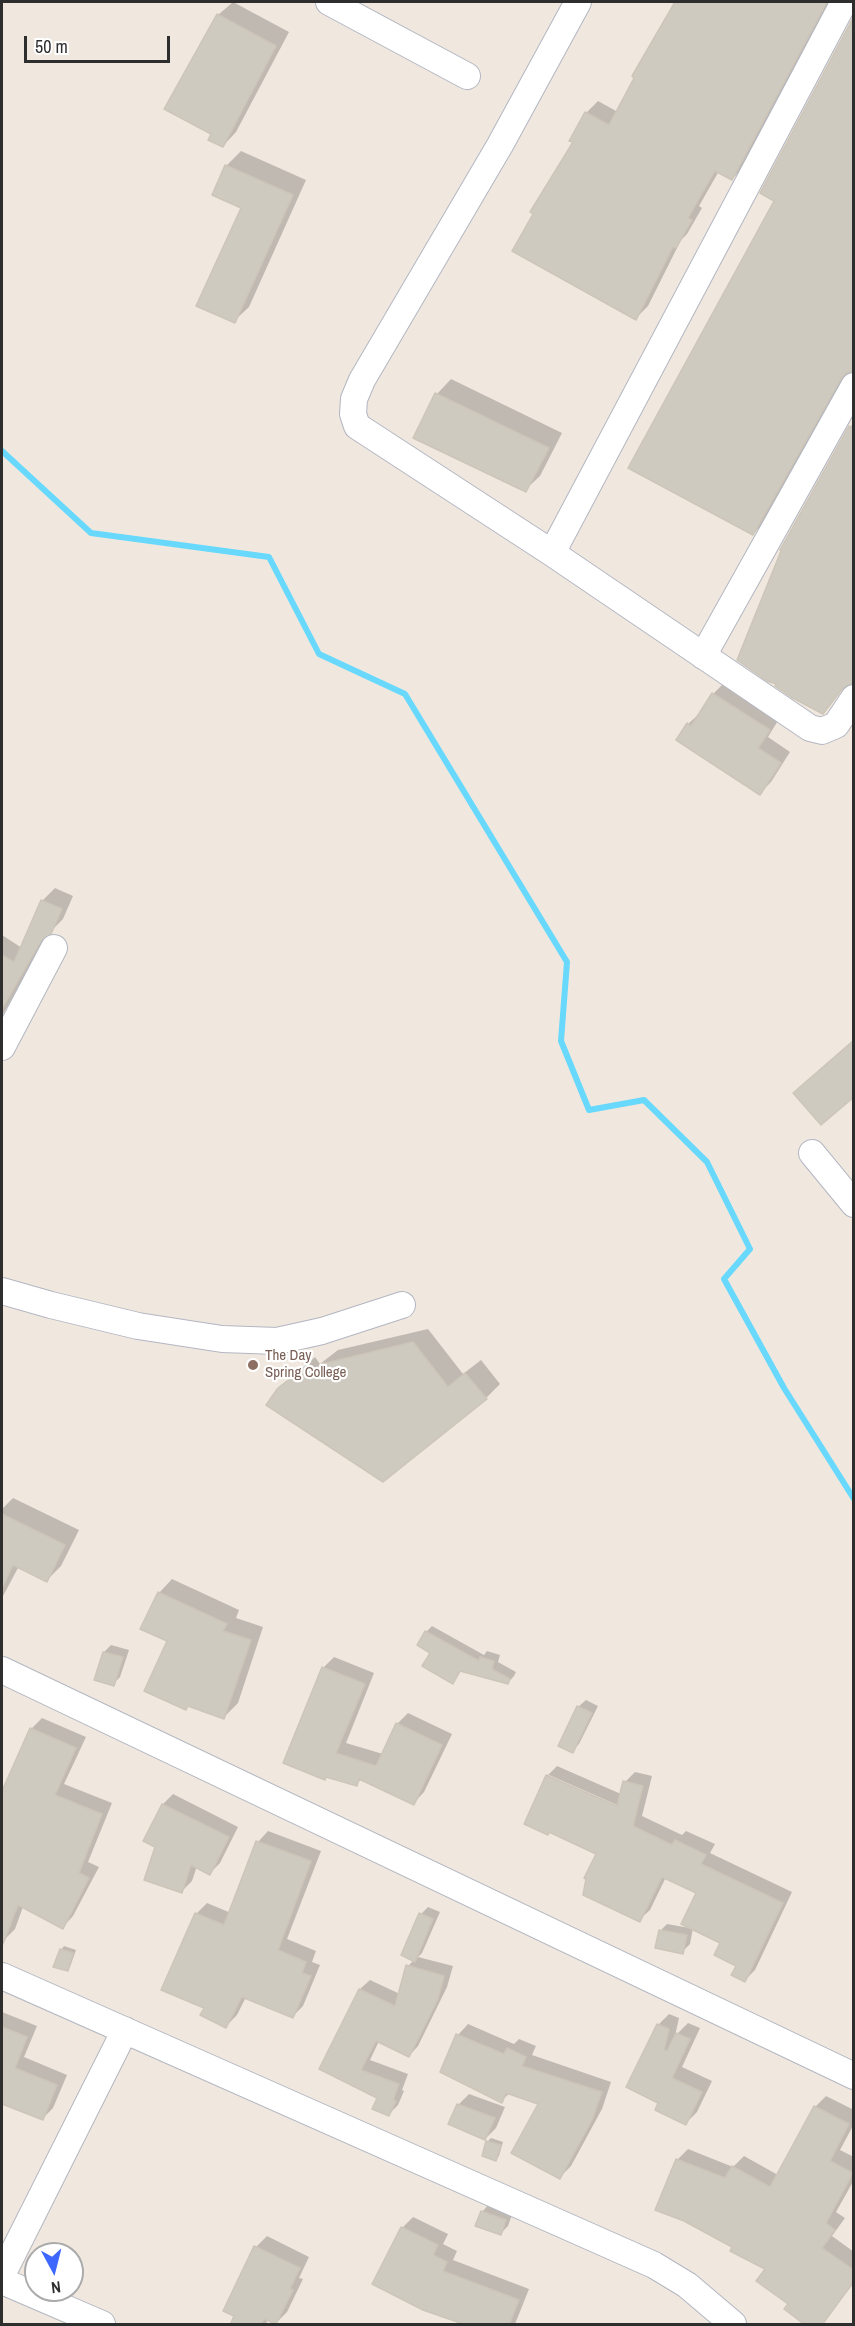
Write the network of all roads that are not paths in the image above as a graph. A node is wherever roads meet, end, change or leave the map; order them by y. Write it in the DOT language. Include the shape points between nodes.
graph roads {
  1 [pos="329,2"];
  2 [pos="578,2"];
  3 [pos="844,2"];
  4 [pos="467,76"];
  5 [pos="854,386"];
  6 [pos="552,553"];
  7 [pos="703,656"];
  8 [pos="854,698"];
  9 [pos="54,948"];
  10 [pos="2,1047"];
  11 [pos="812,1153"];
  12 [pos="854,1204"];
  13 [pos="2,1291"];
  14 [pos="402,1305"];
  15 [pos="2,1670"];
  16 [pos="2,1976"];
  17 [pos="125,2030"];
  18 [pos="854,2076"];
  19 [pos="2,2275"];
  20 [pos="2,2281"];
  21 [pos="102,2325"];
  22 [pos="733,2325"];
  1 -- 4 [label="street"];
  2 -- 6 [label="street" via="362,380 352,414 357,426"];
  3 -- 6 [label="street"];
  5 -- 7 [label="street"];
  6 -- 7 [label="street"];
  7 -- 8 [label="street" via="810,728 822,731 836,725"];
  9 -- 10 [label="street"];
  11 -- 12 [label="street"];
  13 -- 14 [label="street" via="138,1326 222,1339 266,1341 322,1331"];
  15 -- 18 [label="street"];
  16 -- 17 [label="street"];
  17 -- 19 [label="street"];
  17 -- 22 [label="street" via="654,2265 687,2285"];
  20 -- 21 [label="street"];
}
